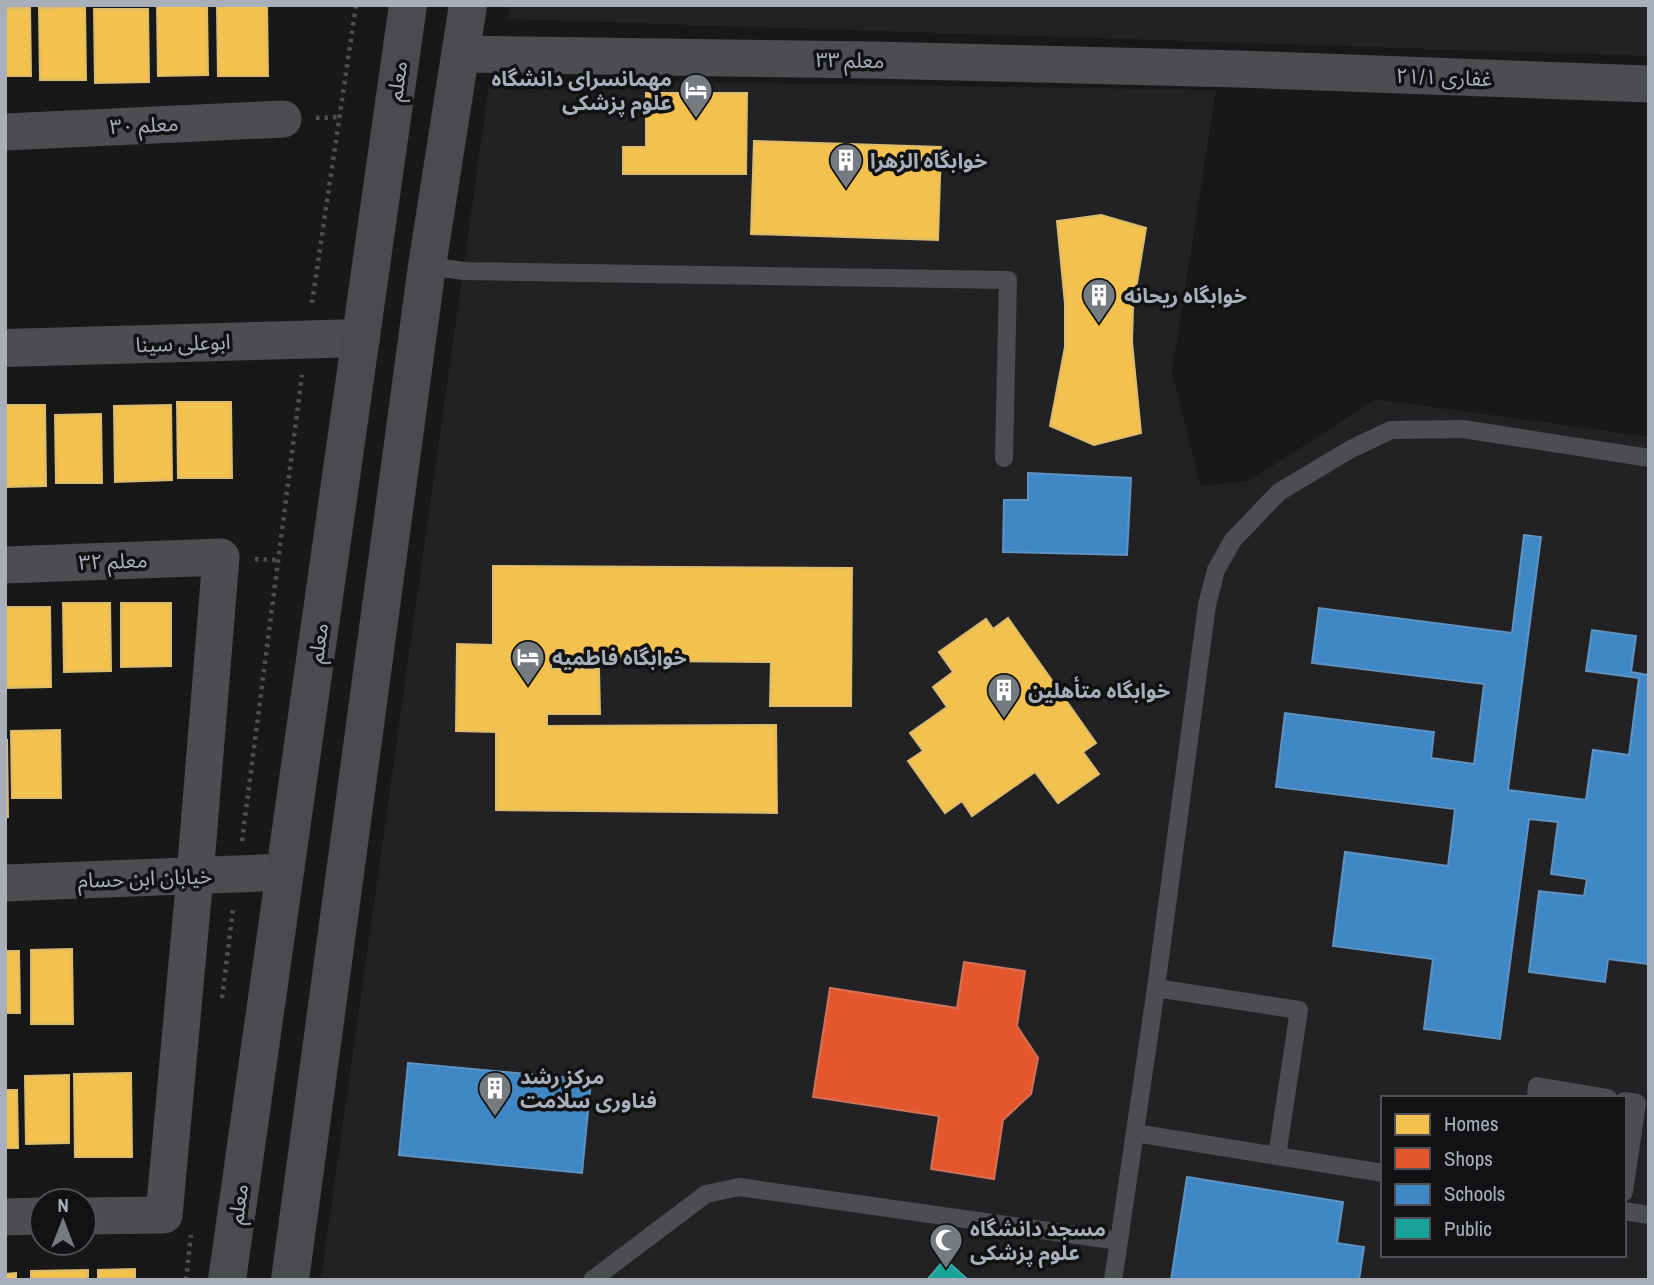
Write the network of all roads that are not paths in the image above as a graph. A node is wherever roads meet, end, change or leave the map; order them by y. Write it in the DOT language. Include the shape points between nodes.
graph roads {
  1 [pos="408,5"];
  2 [pos="468,5"];
  3 [pos="461,54"];
  4 [pos="1238,69"];
  5 [pos="1649,84"];
  6 [pos="283,119"];
  7 [pos="5,132"];
  8 [pos="427,266"];
  9 [pos="361,338"];
  10 [pos="5,348"];
  11 [pos="1004,458"];
  12 [pos="1649,458"];
  13 [pos="5,565"];
  14 [pos="285,872"];
  15 [pos="195,876"];
  16 [pos="5,883"];
  17 [pos="1156,988"];
  18 [pos="1536,1096"];
  19 [pos="1596,1096"];
  20 [pos="1637,1103"];
  21 [pos="1135,1133"];
  22 [pos="1277,1156"];
  23 [pos="1381,1173"];
  24 [pos="1626,1178"];
  25 [pos="1626,1211"];
  26 [pos="1649,1215"];
  27 [pos="28,1216"];
  28 [pos="5,1217"];
  29 [pos="98,1217"];
  30 [pos="1119,1241"];
  31 [pos="227,1280"];
  32 [pos="290,1280"];
  33 [pos="592,1280"];
  34 [pos="1113,1280"];
  1 -- 9 [label="main road, معلم"];
  2 -- 3 [label="main road"];
  3 -- 4 [label="street, معلم ۳۳"];
  3 -- 8 [label="main road"];
  4 -- 5 [label="street, غفاری ۲۱/۱"];
  6 -- 7 [label="street, معلم ۳۰"];
  8 -- 11 [label="lane" via="464,271 1008,280"];
  8 -- 32 [label="main road"];
  9 -- 10 [label="street, ابوعلی سینا"];
  9 -- 14 [label="main road, معلم"];
  12 -- 17 [label="lane" via="1463,429 1391,430 1279,492 1233,540 1216,570 1207,605"];
  13 -- 15 [label="street, معلم ۳۲" via="221,557"];
  14 -- 15 [label="street, خیابان ابن حسام"];
  14 -- 31 [label="main road, معلم"];
  15 -- 16 [label="street, خیابان ابن حسام"];
  15 -- 29 [label="street" via="178,1221"];
  17 -- 21 [label="lane"];
  17 -- 22 [label="lane" via="1299,1010"];
  18 -- 19 [label="lane" via="1537,1086"];
  20 -- 24 [label="lane"];
  21 -- 22 [label="lane"];
  21 -- 30 [label="lane"];
  22 -- 23 [label="lane"];
  25 -- 26 [label="lane"];
  27 -- 28 [label="street"];
  30 -- 33 [label="lane" via="738,1187 706,1194"];
  30 -- 34 [label="lane"];
}
